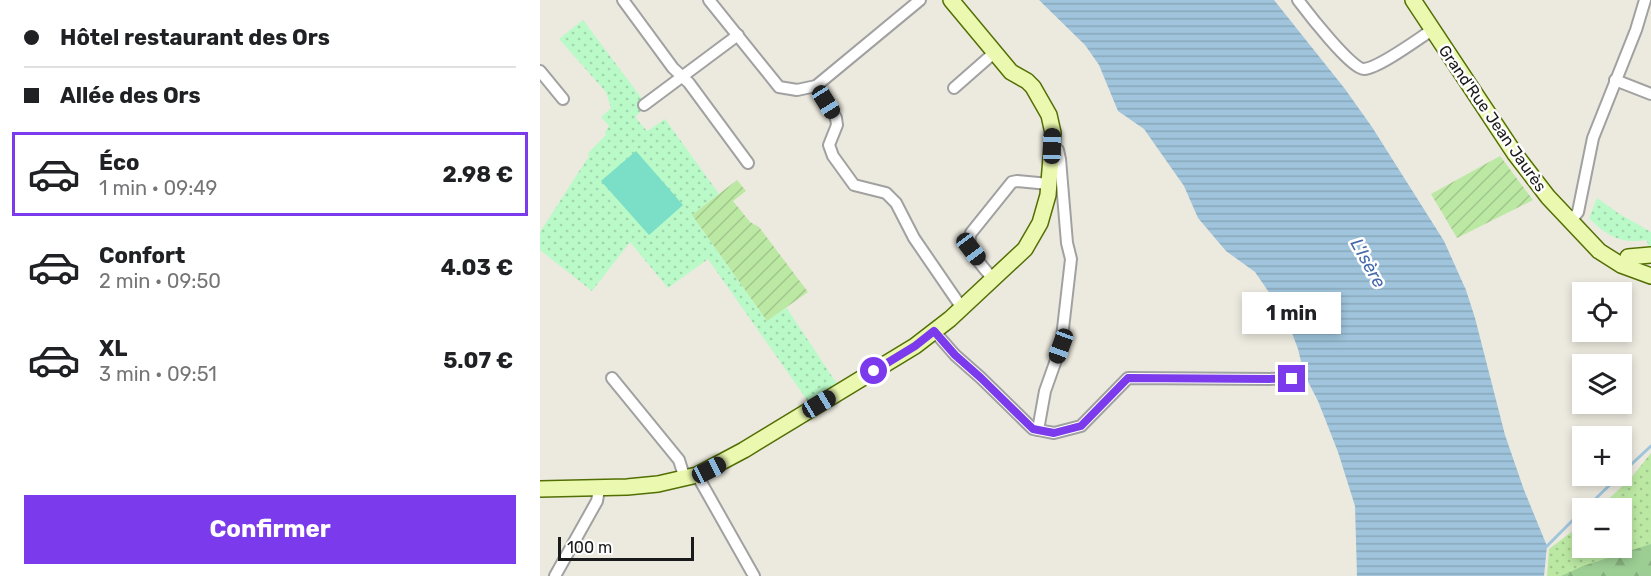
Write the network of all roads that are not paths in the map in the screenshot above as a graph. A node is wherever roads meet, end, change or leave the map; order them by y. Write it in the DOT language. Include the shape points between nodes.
graph roads {
  1 [pos="623,0"];
  2 [pos="709,0"];
  3 [pos="920,0"];
  4 [pos="951,0"];
  5 [pos="1298,0"];
  6 [pos="1413,0"];
  7 [pos="1645,0"];
  8 [pos="1432,30"];
  9 [pos="738,35"];
  10 [pos="995,52"];
  11 [pos="540,71"];
  12 [pos="682,76"];
  13 [pos="1616,80"];
  14 [pos="816,86"];
  15 [pos="954,88"];
  16 [pos="1651,94"];
  17 [pos="563,99"];
  18 [pos="644,105"];
  19 [pos="1052,146"];
  20 [pos="748,163"];
  21 [pos="1049,184"];
  22 [pos="1575,226"];
  23 [pos="1651,255"];
  24 [pos="1628,257"];
  25 [pos="1651,265"];
  26 [pos="1651,276"];
  27 [pos="994,280"];
  28 [pos="962,308"];
  29 [pos="934,331"];
  30 [pos="612,378"];
  31 [pos="1292,379"];
  32 [pos="1038,430"];
  33 [pos="691,477"];
  34 [pos="540,489"];
  35 [pos="599,489"];
  36 [pos="555,576"];
  37 [pos="754,576"];
  1 -- 12 [label="street"];
  2 -- 9 [label="street"];
  3 -- 14 [label="street"];
  4 -- 10 [label="street"];
  5 -- 8 [label="street" via="1356,68 1375,66"];
  6 -- 8 [label="street, Grand'Rue Jean Jaurès"];
  7 -- 13 [label="street"];
  8 -- 22 [label="street, Grand'Rue Jean Jaurès" via="1515,154"];
  9 -- 12 [label="street"];
  9 -- 14 [label="street" via="779,87 796,90"];
  10 -- 15 [label="street"];
  10 -- 19 [label="street" via="1011,72 1027,81 1039,95 1049,115"];
  11 -- 17 [label="street"];
  12 -- 18 [label="street"];
  12 -- 20 [label="street"];
  13 -- 16 [label="street"];
  13 -- 22 [label="street" via="1593,138"];
  14 -- 28 [label="street" via="836,118 829,145 833,156 854,185 886,193 896,203 914,238"];
  19 -- 21 [label="street"];
  19 -- 32 [label="street" via="1058,150 1060,159 1071,259 1061,346 1045,391"];
  21 -- 27 [label="street" via="1045,209 1033,237"];
  21 -- 27 [label="street" via="1012,182 971,233 971,249"];
  22 -- 24 [label="street"];
  22 -- 26 [label="street" via="1599,251 1621,266"];
  23 -- 24 [label="street"];
  24 -- 25 [label="street"];
  27 -- 28 [label="street"];
  28 -- 29 [label="street"];
  29 -- 32 [label="street"];
  29 -- 33 [label="street" via="751,446"];
  30 -- 33 [label="street"];
  31 -- 32 [label="street" via="1128,378 1081,426 1054,433"];
  33 -- 35 [label="street"];
  33 -- 37 [label="street"];
  34 -- 35 [label="street"];
  35 -- 36 [label="street" via="597,501"];
}
